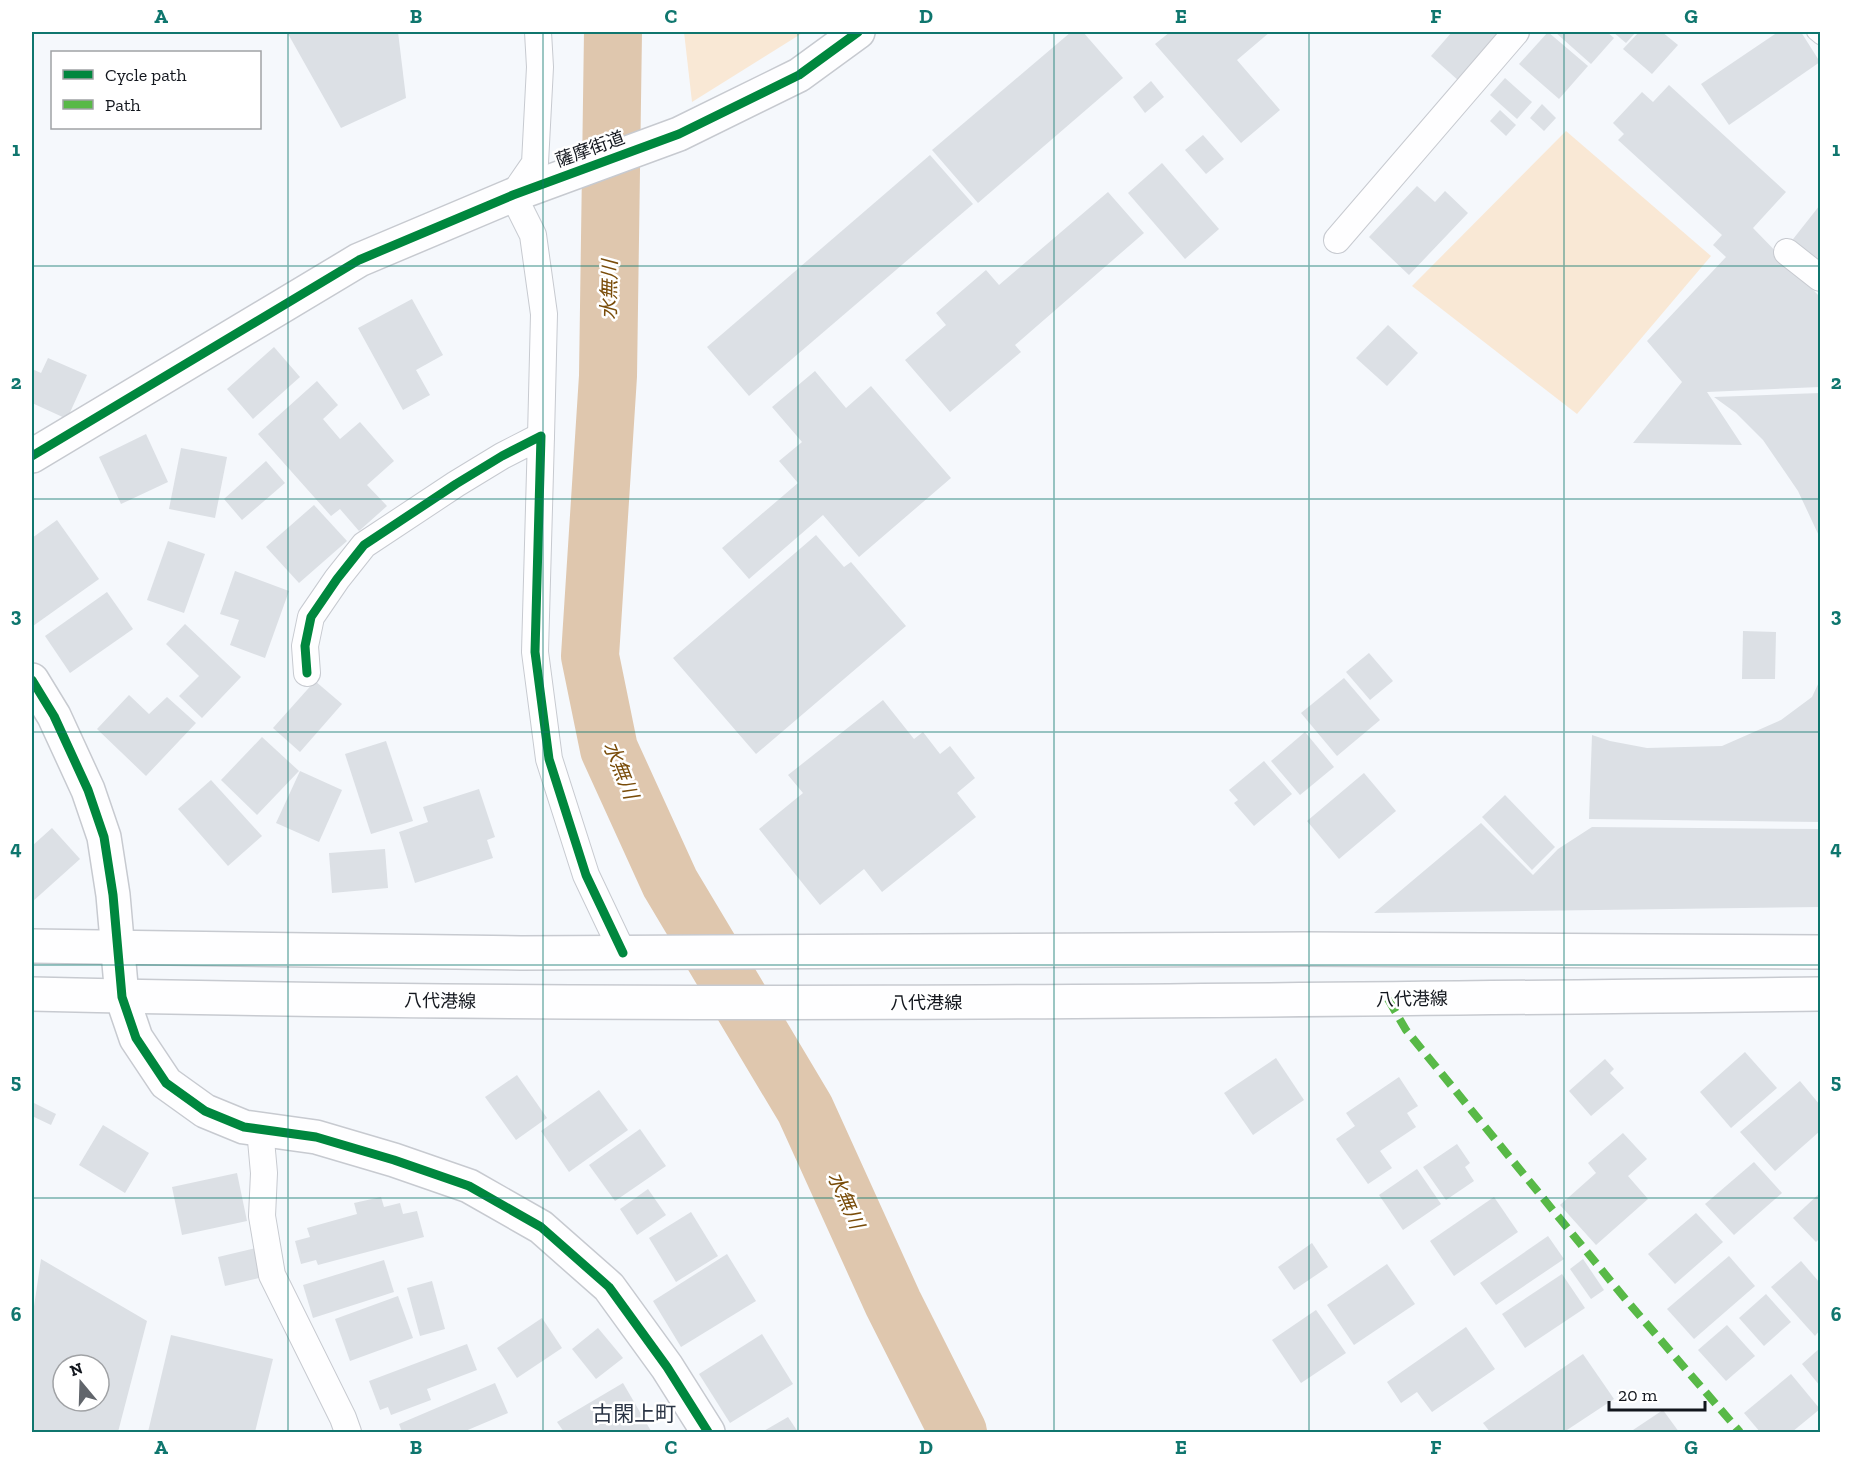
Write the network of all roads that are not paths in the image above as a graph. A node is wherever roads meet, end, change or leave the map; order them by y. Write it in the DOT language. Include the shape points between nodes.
graph roads {
  1 [pos="538,32"];
  2 [pos="858,32"];
  3 [pos="1516,32"];
  4 [pos="1814,32"];
  5 [pos="1821,37"];
  6 [pos="513,195"];
  7 [pos="1337,240"];
  8 [pos="1787,252"];
  9 [pos="1821,278"];
  10 [pos="541,436"];
  11 [pos="32,456"];
  12 [pos="307,673"];
  13 [pos="32,680"];
  14 [pos="32,946"];
  15 [pos="117,948"];
  16 [pos="623,952"];
  17 [pos="1821,952"];
  18 [pos="32,994"];
  19 [pos="1821,994"];
  20 [pos="122,997"];
  21 [pos="260,1130"];
  22 [pos="348,1432"];
  23 [pos="708,1432"];
  1 -- 6 [label="street" via="535,164"];
  2 -- 6 [label="main road, 薩摩街道" via="799,75 679,134"];
  3 -- 7 [label="street"];
  4 -- 5 [label="lane"];
  6 -- 10 [label="street" via="533,235 544,314"];
  6 -- 11 [label="main road, 薩摩街道" via="359,260"];
  8 -- 9 [label="street"];
  10 -- 12 [label="street" via="456,484 364,545 311,617 305,646"];
  10 -- 16 [label="street" via="535,652 549,759 586,875"];
  13 -- 15 [label="main road" via="54,716 88,790 104,837"];
  14 -- 15 [label="main road"];
  15 -- 16 [label="main road"];
  15 -- 20 [label="main road"];
  16 -- 17 [label="main road"];
  18 -- 20 [label="main road, 八代港線"];
  19 -- 20 [label="main road, 八代港線" via="796,1004"];
  20 -- 21 [label="main road" via="136,1038 166,1083 205,1111"];
  21 -- 22 [label="street" via="262,1216 272,1275"];
  21 -- 23 [label="main road" via="316,1137 394,1160 469,1186 541,1227 609,1287"];
}
